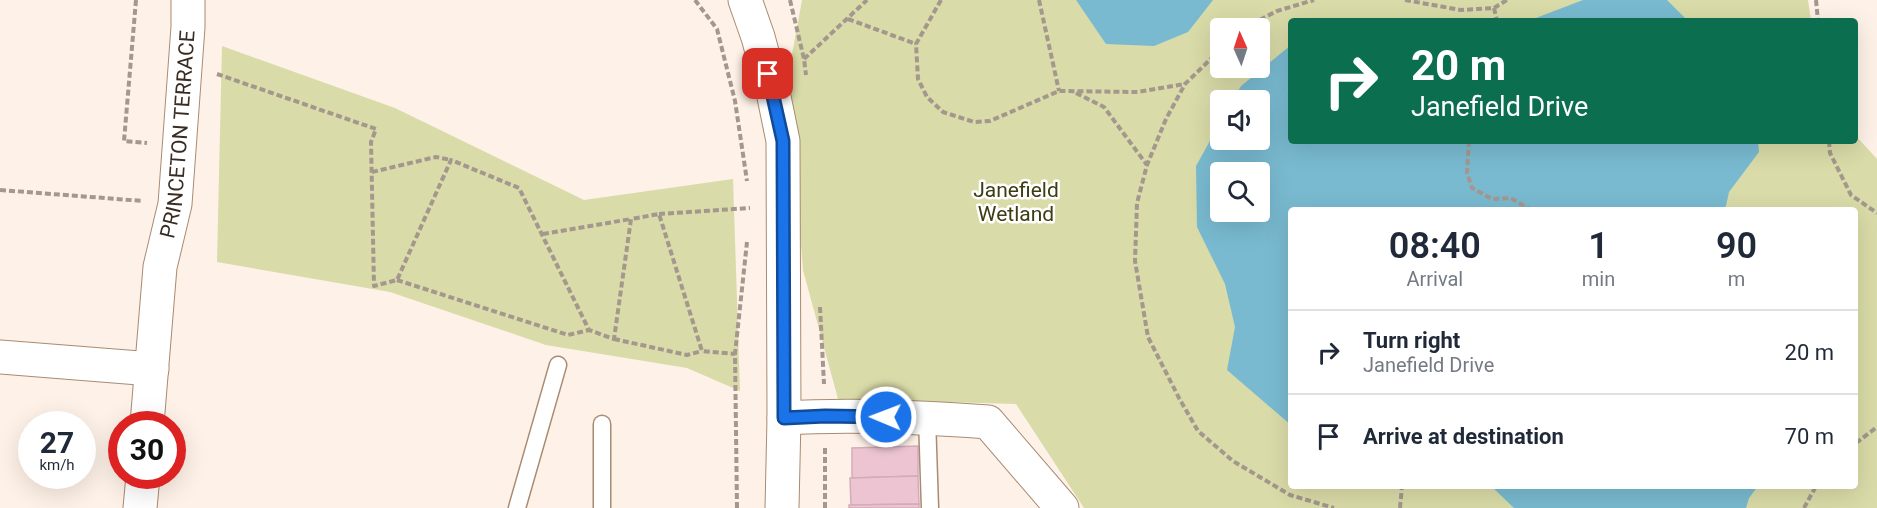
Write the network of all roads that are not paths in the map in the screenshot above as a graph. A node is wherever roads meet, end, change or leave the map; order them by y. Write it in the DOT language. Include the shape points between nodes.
graph roads {
  1 [pos="168,0"];
  2 [pos="188,0"];
  3 [pos="745,0"];
  4 [pos="160,267"];
  5 [pos="0,357"];
  6 [pos="558,365"];
  7 [pos="152,369"];
  8 [pos="148,411"];
  9 [pos="927,417"];
  10 [pos="784,418"];
  11 [pos="603,424"];
  12 [pos="142,489"];
  13 [pos="140,508"];
  14 [pos="516,508"];
  15 [pos="602,508"];
  16 [pos="782,508"];
  17 [pos="930,508"];
  18 [pos="1062,508"];
  1 -- 4 [label="street, PRINCETON TERRACE" via="155,202"];
  2 -- 4 [label="street, PRINCETON TERRACE" via="175,204"];
  3 -- 10 [label="street" via="773,92 783,141"];
  4 -- 7 [label="street, PRINCETON TERRACE"];
  5 -- 7 [label="street"];
  6 -- 14 [label="lane"];
  7 -- 8 [label="street, PRINCETON TERRACE"];
  9 -- 10 [label="street"];
  9 -- 17 [label="lane"];
  9 -- 18 [label="street" via="988,422"];
  10 -- 16 [label="street"];
  11 -- 15 [label="lane"];
  12 -- 13 [label="street"];
}
